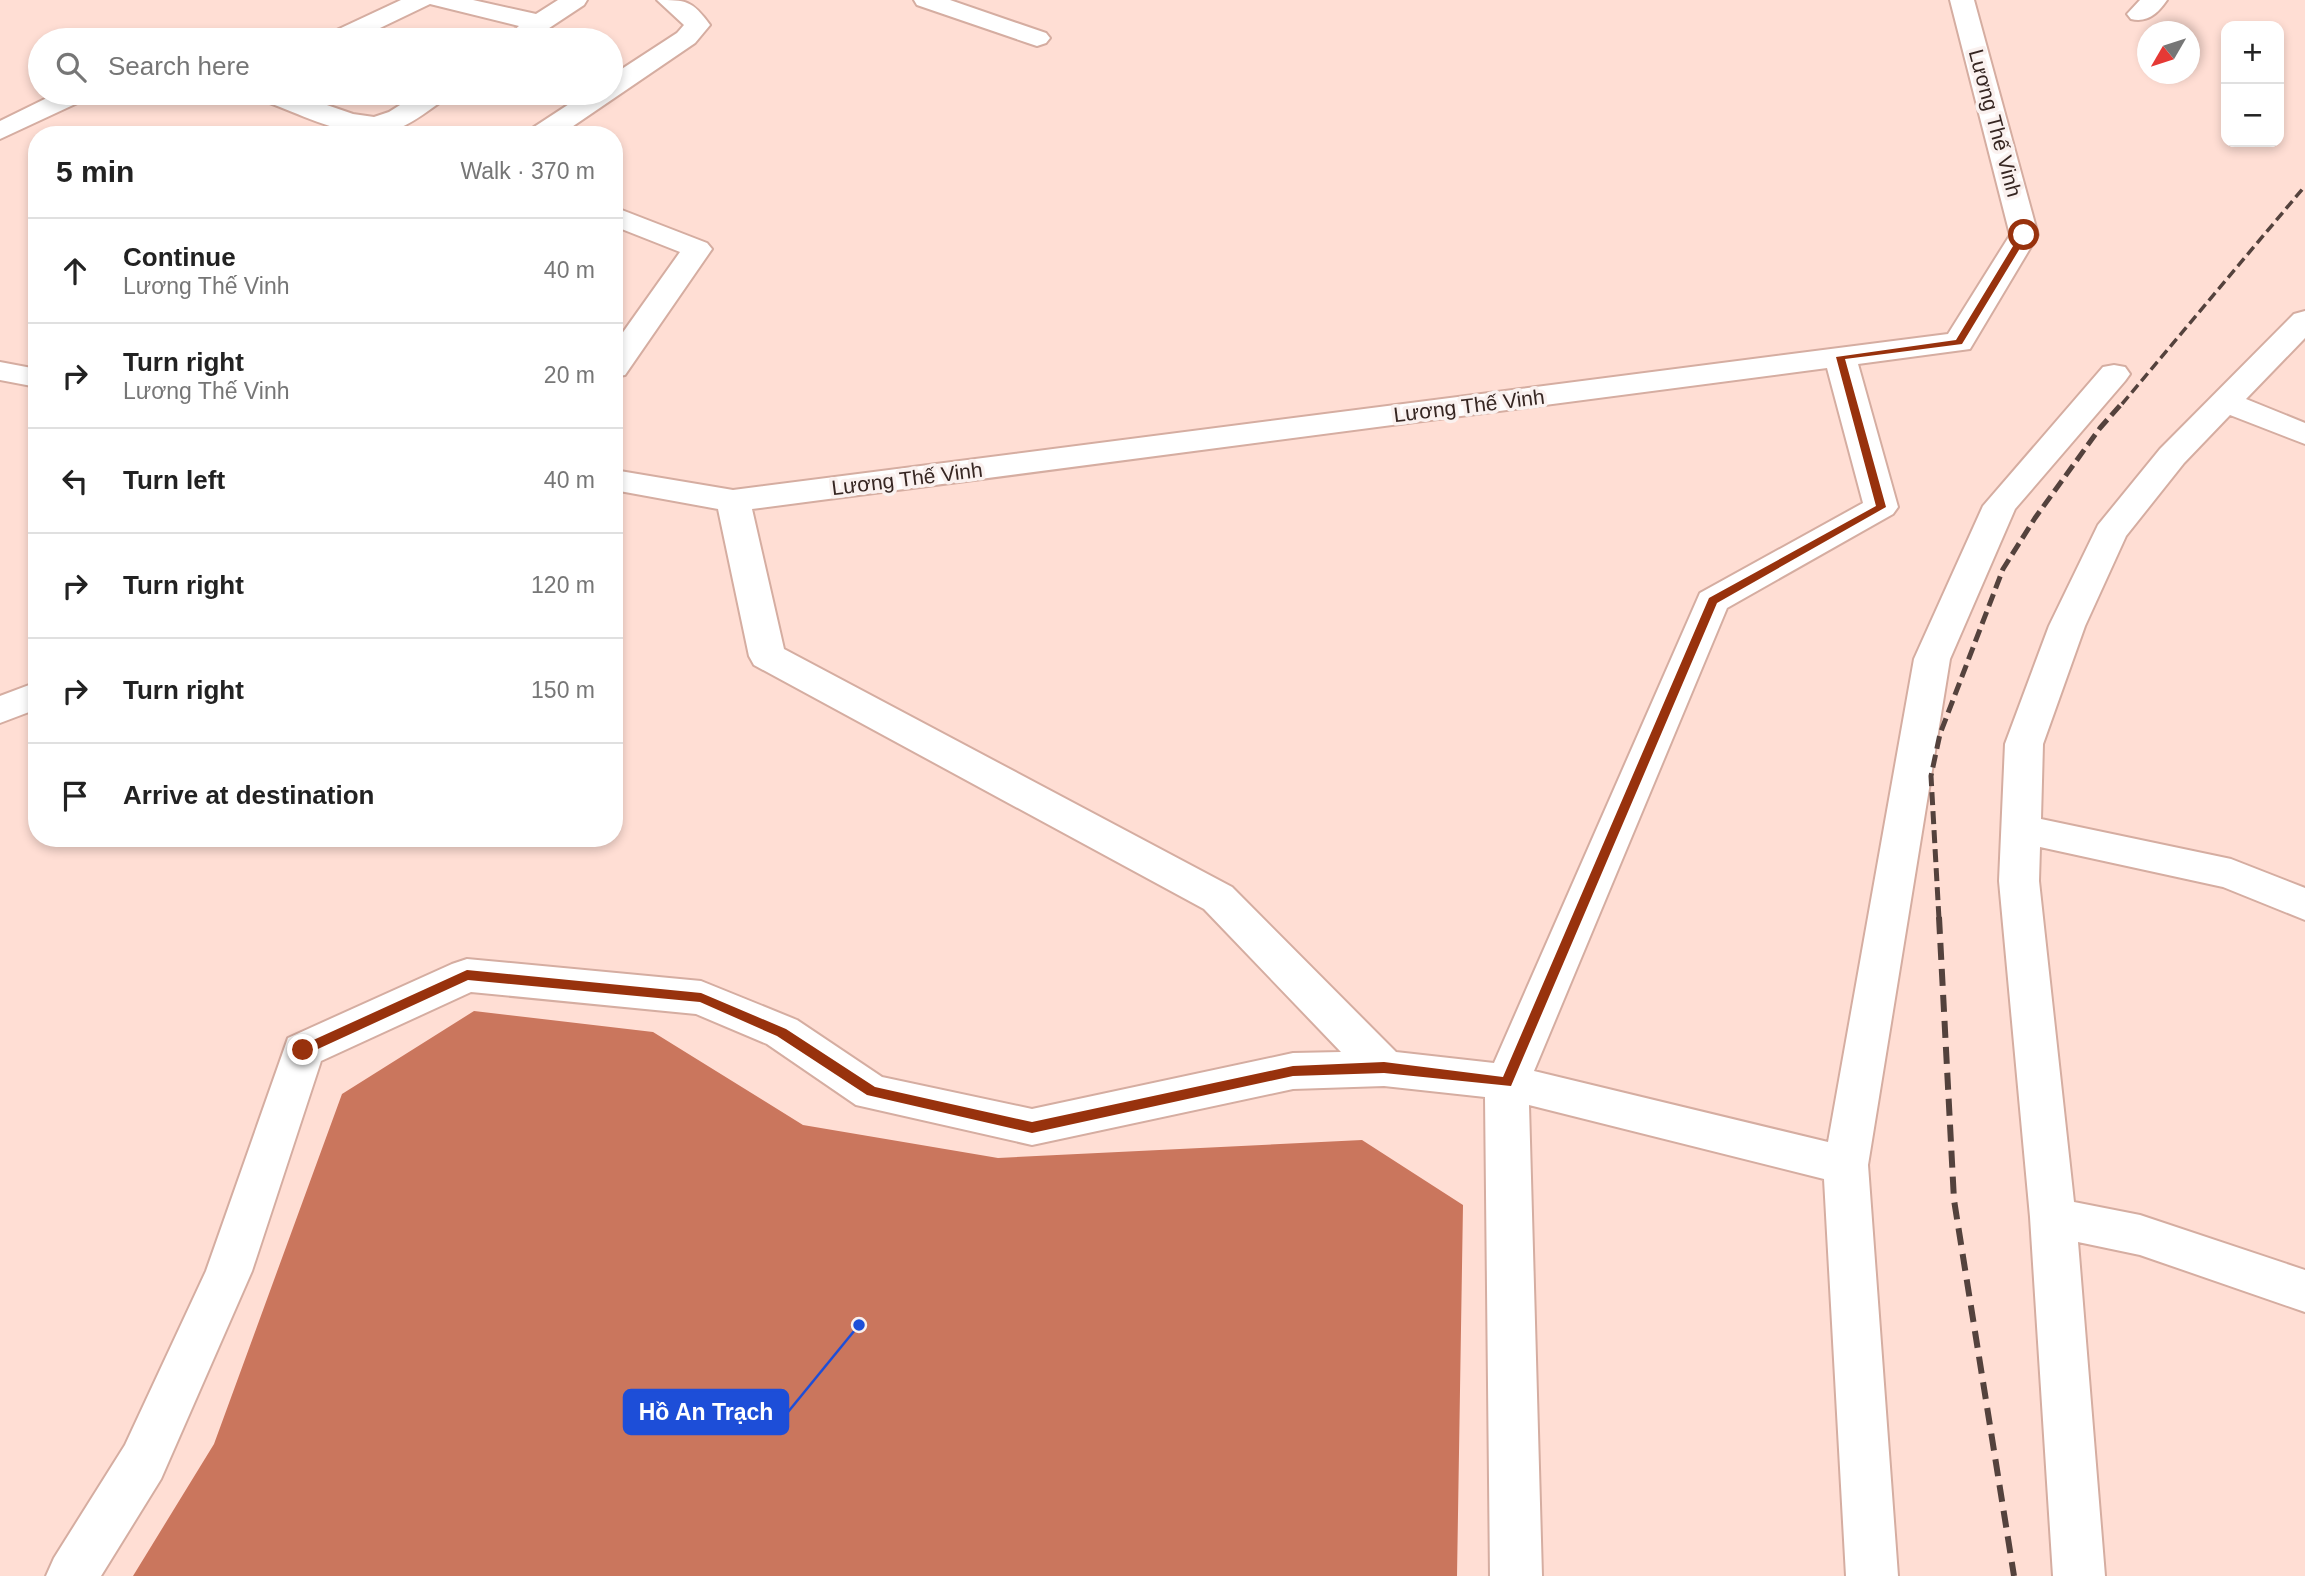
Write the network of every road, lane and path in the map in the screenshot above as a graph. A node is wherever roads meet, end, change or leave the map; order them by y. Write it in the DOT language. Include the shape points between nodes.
graph roads {
  1 [pos="421,0"];
  2 [pos="440,0"];
  3 [pos="576,0"];
  4 [pos="669,0"];
  5 [pos="926,0"];
  6 [pos="1962,0"];
  7 [pos="540,23"];
  8 [pos="361,28"];
  9 [pos="533,28"];
  10 [pos="1037,37"];
  11 [pos="623,81"];
  12 [pos="53,105"];
  13 [pos="303,105"];
  14 [pos="418,105"];
  15 [pos="586,105"];
  16 [pos="367,126"];
  17 [pos="367,126"];
  18 [pos="554,126"];
  19 [pos="0,131"];
  20 [pos="623,220"];
  21 [pos="2305,320"];
  22 [pos="623,356"];
  23 [pos="1840,357"];
  24 [pos="0,371"];
  25 [pos="2114,374"];
  26 [pos="28,376"];
  27 [pos="2225,402"];
  28 [pos="2305,434"];
  29 [pos="623,482"];
  30 [pos="733,501"];
  31 [pos="28,698"];
  32 [pos="0,709"];
  33 [pos="2021,830"];
  34 [pos="2305,905"];
  35 [pos="1384,1068"];
  36 [pos="1507,1082"];
  37 [pos="1846,1166"];
  38 [pos="2053,1217"];
  39 [pos="2305,1291"];
  40 [pos="72,1576"];
  41 [pos="1516,1576"];
  42 [pos="1872,1576"];
  43 [pos="2079,1576"];
  1 -- 8 [label="street"];
  2 -- 7 [label="street"];
  3 -- 7 [label="street"];
  4 -- 11 [label="street" via="697,25 686,38"];
  5 -- 10 [label="street"];
  6 -- 23 [label="street, Lương Thế Vinh" via="2024,235 1959,342"];
  7 -- 9 [label="street"];
  12 -- 19 [label="street"];
  13 -- 16 [label="street"];
  14 -- 17 [label="street" via="384,125"];
  15 -- 18 [label="street"];
  20 -- 22 [label="street" via="697,249"];
  21 -- 27 [label="street"];
  23 -- 30 [label="street, Lương Thế Vinh"];
  23 -- 36 [label="street" via="1881,507 1713,601"];
  24 -- 26 [label="street"];
  25 -- 37 [label="street" via="2000,506 1932,659"];
  27 -- 28 [label="street"];
  27 -- 33 [label="street" via="2172,456 2110,533 2067,626 2024,744"];
  29 -- 30 [label="street, Lương Thế Vinh"];
  30 -- 35 [label="street" via="767,656 1218,898"];
  31 -- 32 [label="street"];
  33 -- 34 [label="street" via="2231,874"];
  33 -- 38 [label="street" via="2020,881"];
  35 -- 36 [label="street"];
  35 -- 40 [label="street" via="1293,1071 1032,1127 871,1092 782,1032 701,998 467,975 303,1050 224,1284 143,1462"];
  36 -- 37 [label="street"];
  36 -- 41 [label="street"];
  37 -- 42 [label="street"];
  38 -- 39 [label="street" via="2140,1235"];
  38 -- 43 [label="street"];
}
